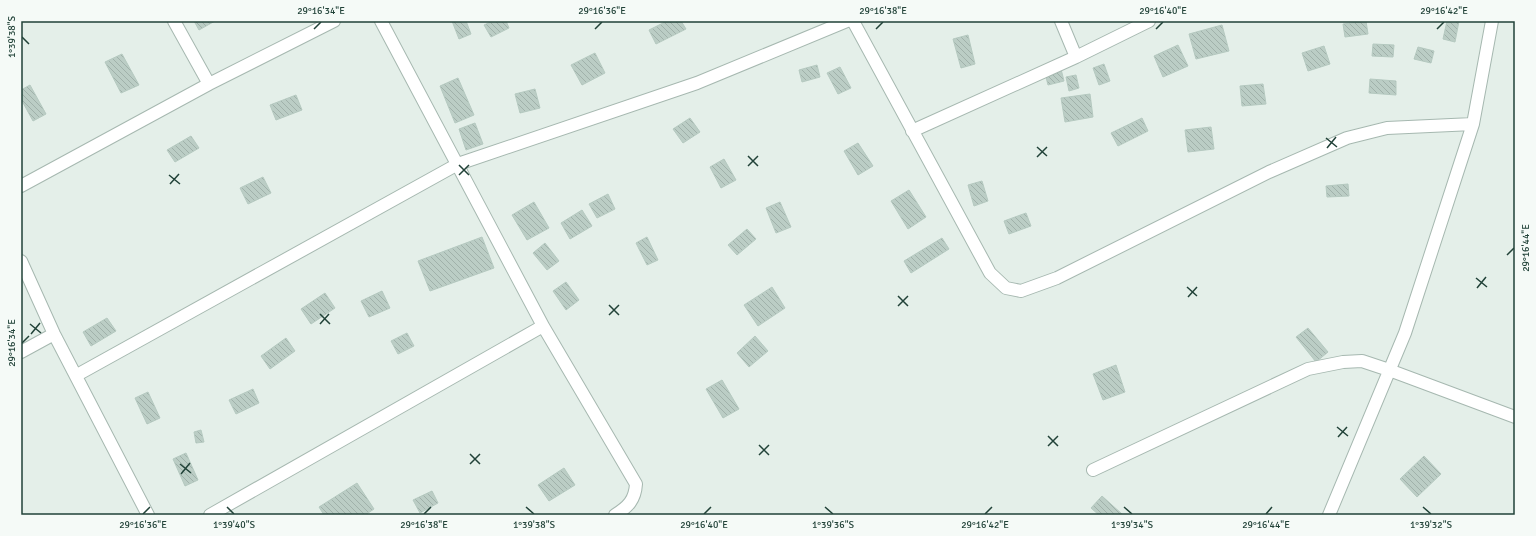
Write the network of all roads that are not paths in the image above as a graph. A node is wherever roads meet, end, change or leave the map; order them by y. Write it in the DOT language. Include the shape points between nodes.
graph roads {
  1 [pos="174,21"];
  2 [pos="334,21"];
  3 [pos="381,21"];
  4 [pos="847,21"];
  5 [pos="853,21"];
  6 [pos="1061,21"];
  7 [pos="1149,21"];
  8 [pos="1492,21"];
  9 [pos="1076,57"];
  10 [pos="209,84"];
  11 [pos="1473,124"];
  12 [pos="912,131"];
  13 [pos="458,164"];
  14 [pos="21,186"];
  15 [pos="21,261"];
  16 [pos="543,326"];
  17 [pos="54,334"];
  18 [pos="21,352"];
  19 [pos="1389,370"];
  20 [pos="77,375"];
  21 [pos="1515,417"];
  22 [pos="1093,470"];
  23 [pos="148,515"];
  24 [pos="210,515"];
  25 [pos="615,515"];
  26 [pos="1329,515"];
  1 -- 10 [label="street"];
  2 -- 10 [label="street"];
  3 -- 13 [label="street"];
  4 -- 13 [label="street" via="697,82"];
  5 -- 12 [label="street"];
  6 -- 9 [label="street"];
  7 -- 9 [label="street"];
  8 -- 11 [label="street"];
  9 -- 12 [label="street"];
  10 -- 14 [label="street"];
  11 -- 12 [label="street" via="1387,128 1347,138 1269,172 1057,278 1021,291 1006,288 990,273"];
  11 -- 19 [label="street" via="1405,333"];
  13 -- 16 [label="street"];
  13 -- 20 [label="street"];
  15 -- 17 [label="street"];
  16 -- 24 [label="street"];
  16 -- 25 [label="street" via="636,484 635,496 624,510"];
  17 -- 18 [label="street"];
  17 -- 20 [label="street"];
  19 -- 21 [label="street"];
  19 -- 22 [label="street" via="1362,361 1308,369"];
  19 -- 26 [label="street"];
  20 -- 23 [label="street"];
}
